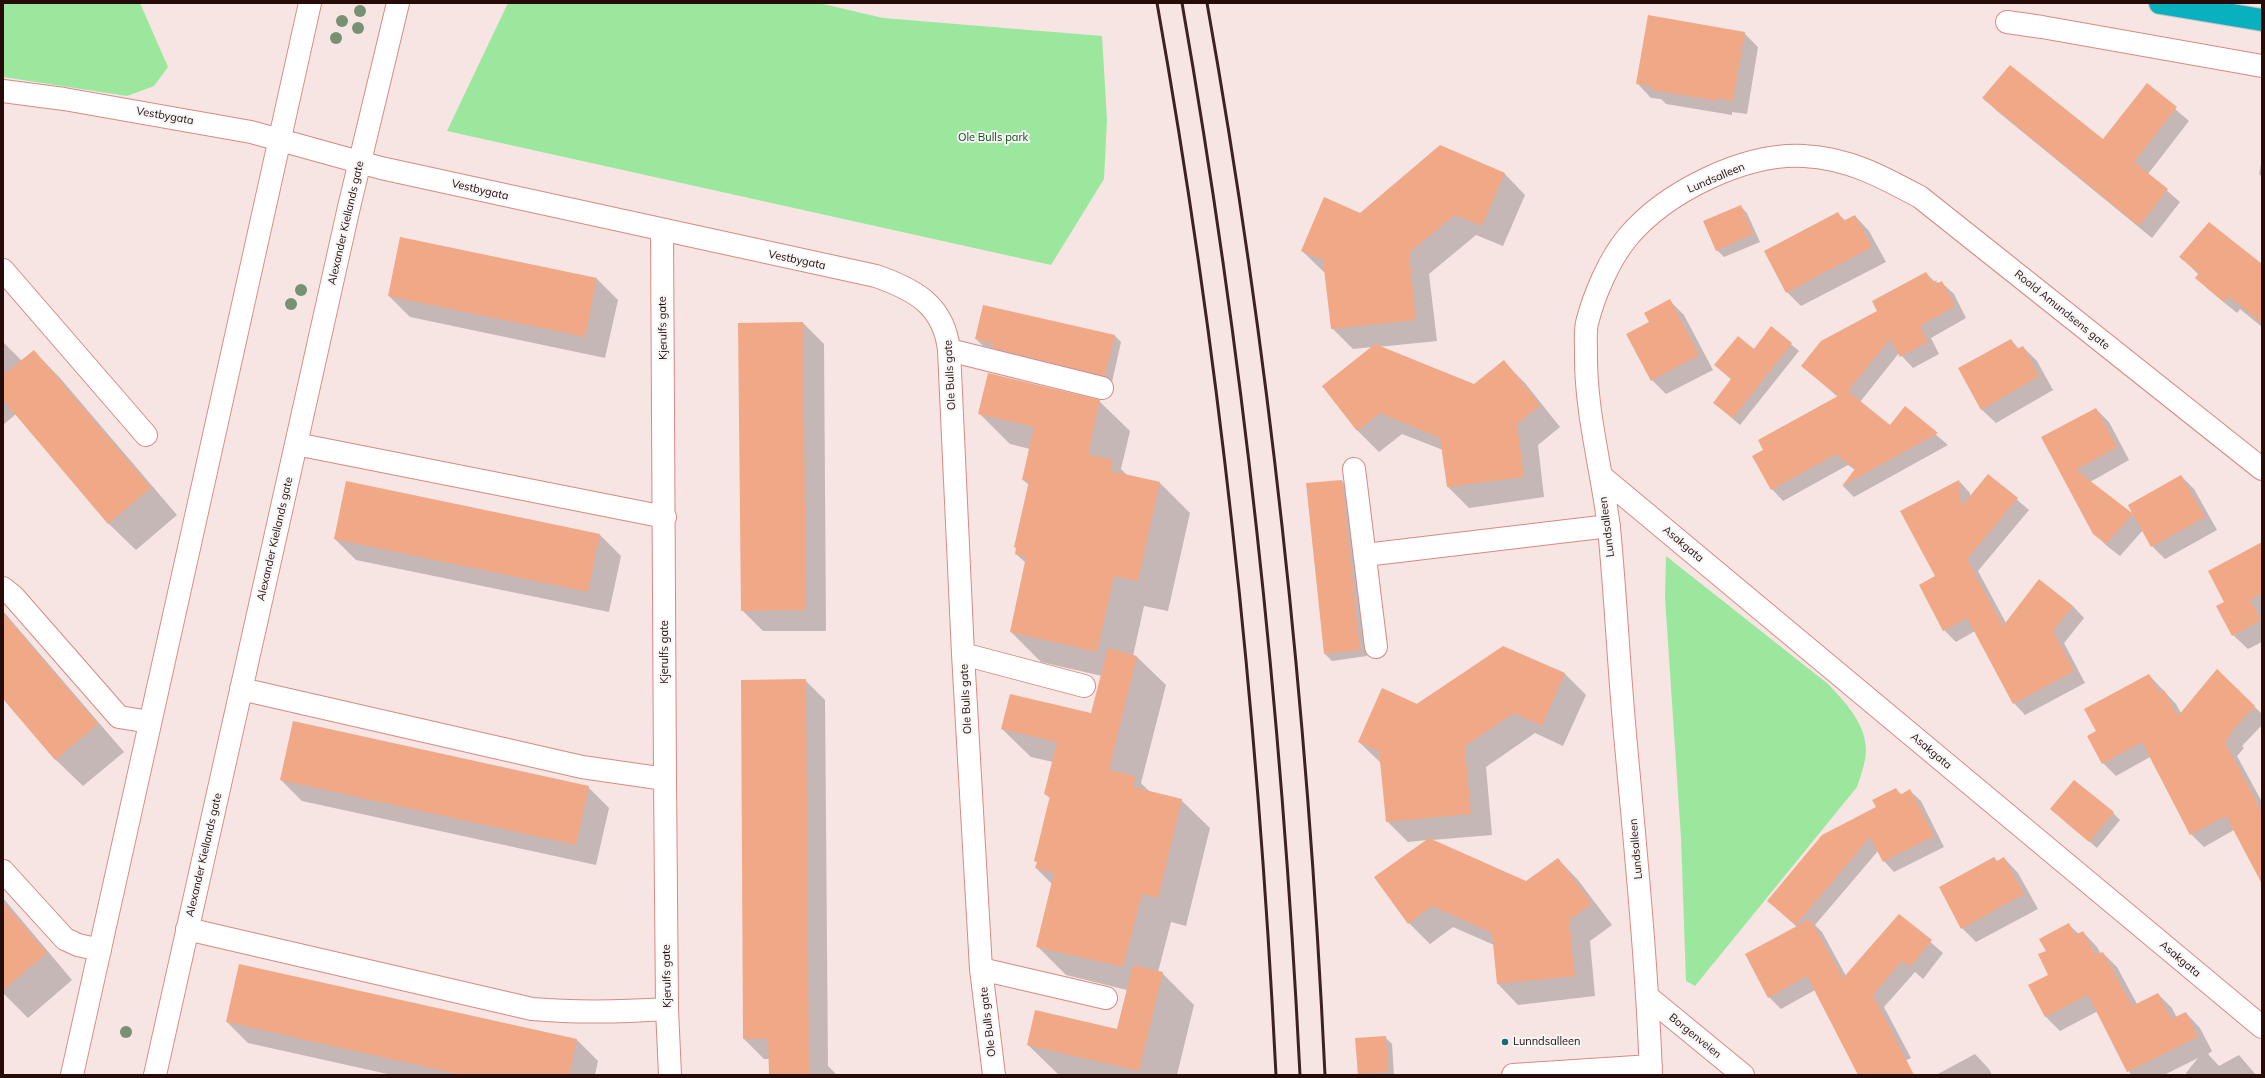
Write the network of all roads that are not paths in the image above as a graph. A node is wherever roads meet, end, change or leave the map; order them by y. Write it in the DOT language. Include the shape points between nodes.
graph roads {
  1 [pos="310,3"];
  2 [pos="398,3"];
  3 [pos="2160,3"];
  4 [pos="2262,20"];
  5 [pos="2006,22"];
  6 [pos="2262,66"];
  7 [pos="3,91"];
  8 [pos="278,139"];
  9 [pos="360,162"];
  10 [pos="1853,165"];
  11 [pos="662,230"];
  12 [pos="3,270"];
  13 [pos="943,322"];
  14 [pos="949,350"];
  15 [pos="1102,388"];
  16 [pos="146,435"];
  17 [pos="296,444"];
  18 [pos="1354,469"];
  19 [pos="2262,469"];
  20 [pos="1601,476"];
  21 [pos="665,517"];
  22 [pos="1608,526"];
  23 [pos="1365,555"];
  24 [pos="3,588"];
  25 [pos="1376,647"];
  26 [pos="963,654"];
  27 [pos="1084,686"];
  28 [pos="241,688"];
  29 [pos="150,722"];
  30 [pos="665,779"];
  31 [pos="3,871"];
  32 [pos="187,929"];
  33 [pos="100,950"];
  34 [pos="982,969"];
  35 [pos="1648,997"];
  36 [pos="1106,998"];
  37 [pos="667,1009"];
  38 [pos="2262,1027"];
  39 [pos="1651,1071"];
  40 [pos="72,1075"];
  41 [pos="155,1075"];
  42 [pos="670,1075"];
  43 [pos="994,1075"];
  44 [pos="1513,1075"];
  45 [pos="1743,1075"];
  1 -- 8 [label="street"];
  2 -- 9 [label="street, Alexander Kiellands gate"];
  3 -- 4 [label="highway"];
  5 -- 6 [label="street"];
  7 -- 8 [label="street, Vestbygata" via="150,113"];
  8 -- 9 [label="street, Vestbygata"];
  8 -- 29 [label="street"];
  9 -- 11 [label="street, Vestbygata"];
  9 -- 17 [label="street, Alexander Kiellands gate"];
  10 -- 19 [label="street, Roald Amundsens gate" via="1886,178 1920,197"];
  10 -- 20 [label="street, Lundsalleen" via="1803,156 1746,164 1689,188 1656,210 1627,238 1600,287 1587,325 1586,374"];
  11 -- 13 [label="street, Vestbygata" via="876,276 899,284 916,294"];
  11 -- 21 [label="street, Kjerulfs gate"];
  12 -- 16 [label="street"];
  13 -- 14 [label="street, Ole Bulls gate"];
  14 -- 15 [label="street"];
  14 -- 26 [label="street, Ole Bulls gate"];
  17 -- 21 [label="street"];
  17 -- 28 [label="street, Alexander Kiellands gate"];
  18 -- 23 [label="street"];
  20 -- 22 [label="street, Lundsalleen"];
  20 -- 38 [label="street, Asakgata"];
  21 -- 30 [label="street, Kjerulfs gate"];
  22 -- 23 [label="street"];
  22 -- 35 [label="street, Lundsalleen"];
  23 -- 25 [label="street"];
  24 -- 29 [label="street" via="13,596 119,717"];
  26 -- 27 [label="street"];
  26 -- 34 [label="street, Ole Bulls gate"];
  28 -- 30 [label="street" via="582,767"];
  28 -- 32 [label="street, Alexander Kiellands gate"];
  29 -- 33 [label="street"];
  30 -- 37 [label="street, Kjerulfs gate"];
  31 -- 33 [label="street" via="65,939"];
  32 -- 37 [label="street" via="532,1009 606,1013"];
  32 -- 41 [label="street, Alexander Kiellands gate"];
  33 -- 40 [label="street"];
  34 -- 36 [label="street"];
  34 -- 43 [label="street, Ole Bulls gate"];
  35 -- 39 [label="street, Lundsalleen"];
  35 -- 45 [label="street, Borgenveien"];
  37 -- 42 [label="street, Kjerulfs gate"];
  39 -- 44 [label="street"];
}
